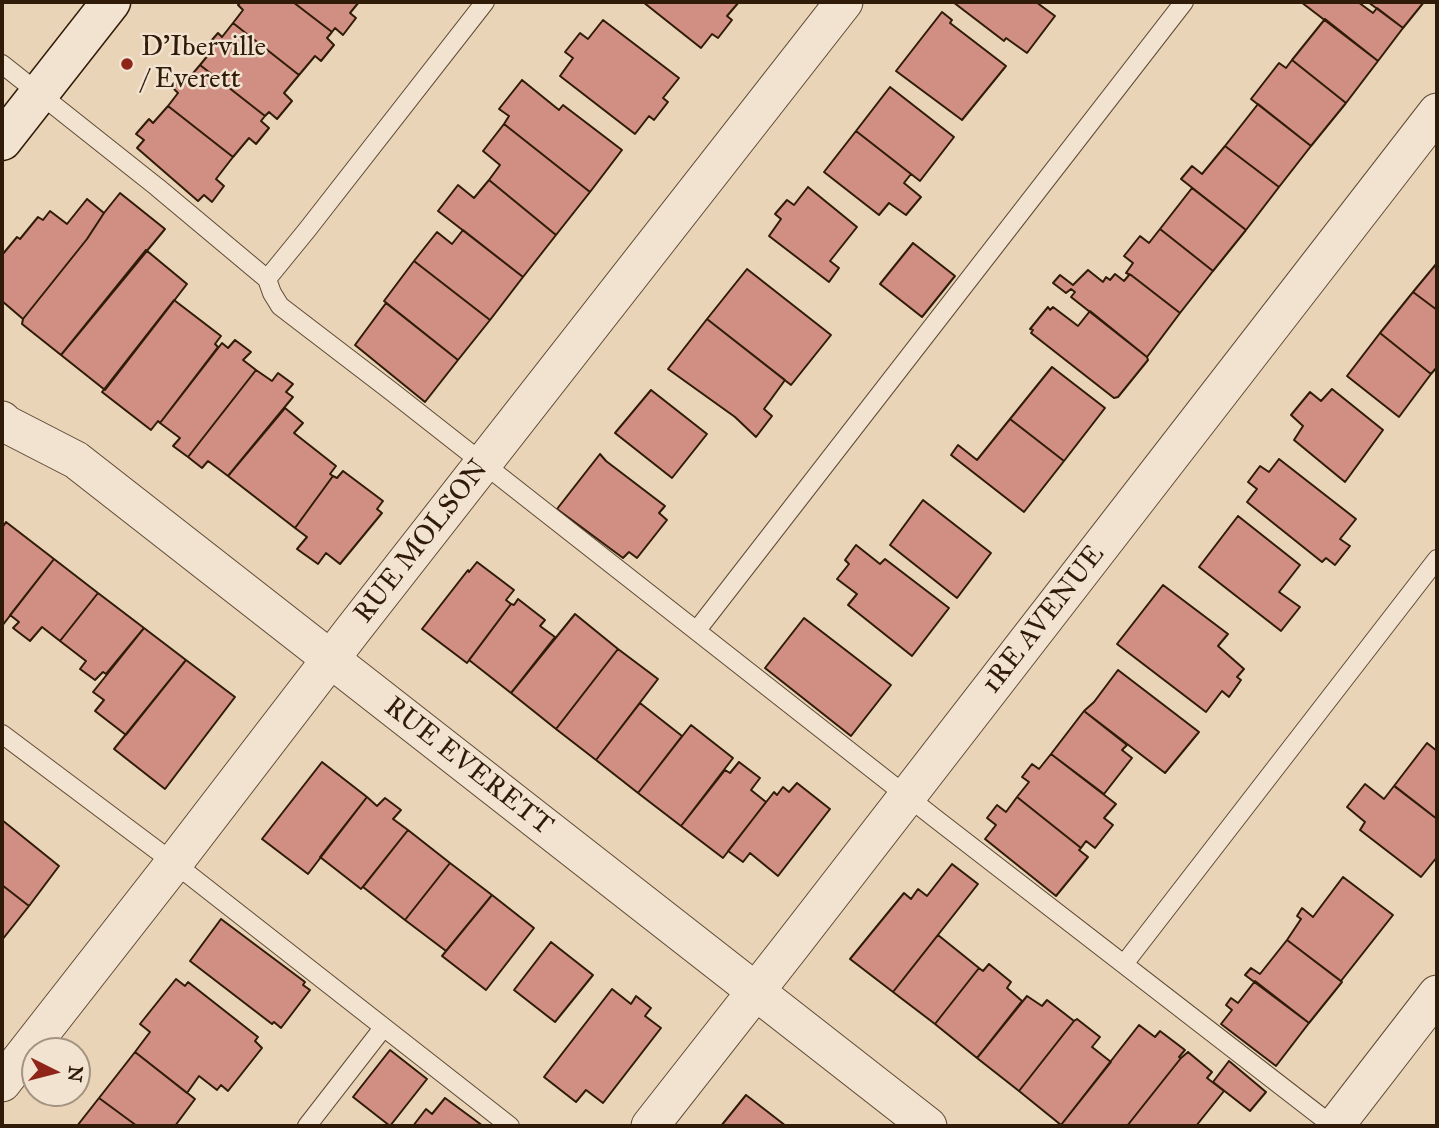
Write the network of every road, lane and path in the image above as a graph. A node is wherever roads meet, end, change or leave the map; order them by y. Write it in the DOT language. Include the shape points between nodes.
graph roads {
  1 [pos="111,2"];
  2 [pos="485,2"];
  3 [pos="844,2"];
  4 [pos="1184,2"];
  5 [pos="2,64"];
  6 [pos="39,93"];
  7 [pos="1437,112"];
  8 [pos="2,141"];
  9 [pos="267,279"];
  10 [pos="2,421"];
  11 [pos="483,464"];
  12 [pos="1437,559"];
  13 [pos="696,630"];
  14 [pos="330,659"];
  15 [pos="2,734"];
  16 [pos="908,796"];
  17 [pos="174,863"];
  18 [pos="1124,964"];
  19 [pos="756,992"];
  20 [pos="1437,994"];
  21 [pos="383,1028"];
  22 [pos="2,1083"];
  23 [pos="307,1126"];
  24 [pos="510,1126"];
  25 [pos="650,1126"];
  26 [pos="928,1126"];
  27 [pos="1334,1126"];
  1 -- 6 [label="main road"];
  2 -- 9 [label="lane"];
  3 -- 11 [label="street, RUE MOLSON"];
  4 -- 13 [label="lane"];
  5 -- 6 [label="lane"];
  6 -- 8 [label="main road"];
  6 -- 9 [label="lane"];
  7 -- 16 [label="street, 1RE AVENUE"];
  9 -- 11 [label="lane" via="280,306"];
  10 -- 14 [label="street, RUE EVERETT" via="76,460"];
  11 -- 13 [label="lane"];
  11 -- 14 [label="street, RUE MOLSON"];
  12 -- 18 [label="lane"];
  13 -- 16 [label="lane"];
  14 -- 17 [label="street, RUE MOLSON"];
  14 -- 19 [label="street, RUE EVERETT"];
  15 -- 17 [label="lane"];
  16 -- 18 [label="lane"];
  16 -- 19 [label="street, 1RE AVENUE"];
  17 -- 21 [label="lane"];
  17 -- 22 [label="street, RUE MOLSON"];
  18 -- 27 [label="lane"];
  19 -- 25 [label="street, 1RE AVENUE"];
  19 -- 26 [label="street, RUE EVERETT"];
  20 -- 27 [label="street"];
  21 -- 23 [label="lane"];
  21 -- 24 [label="lane"];
}
